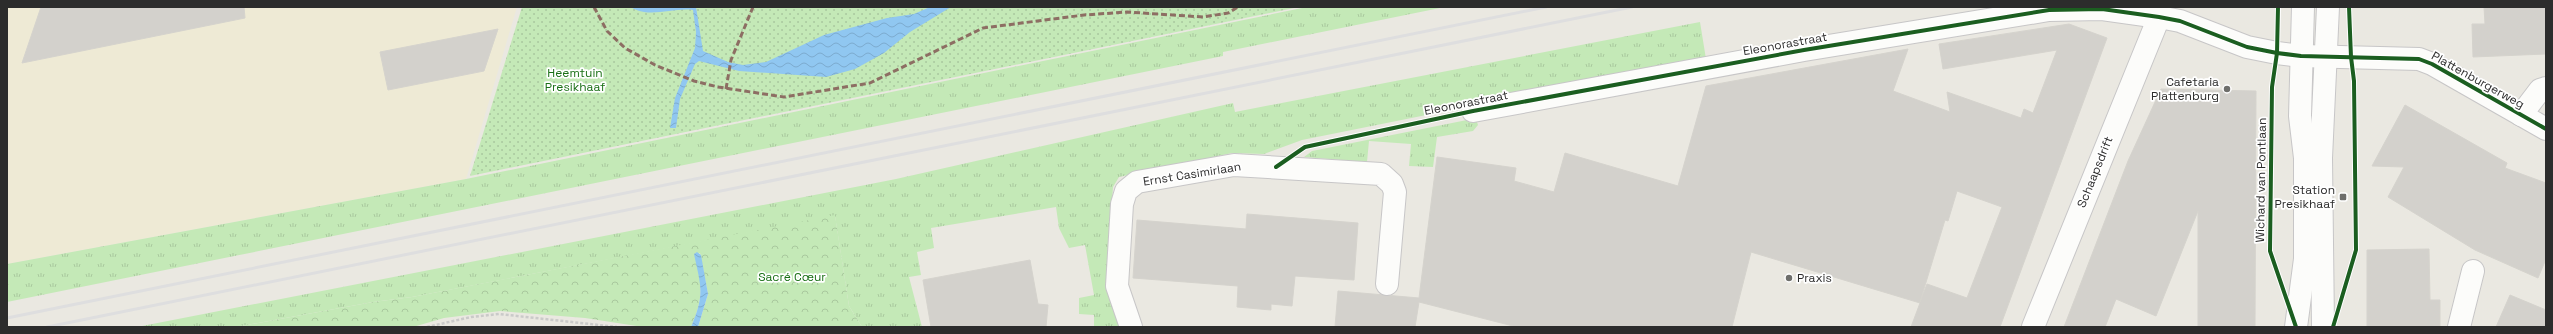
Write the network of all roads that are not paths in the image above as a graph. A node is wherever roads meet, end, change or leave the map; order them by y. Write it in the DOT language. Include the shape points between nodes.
graph roads {
  1 [pos="2303,7"];
  2 [pos="2328,7"];
  3 [pos="2159,17"];
  4 [pos="2302,56"];
  5 [pos="2326,56"];
  6 [pos="2546,88"];
  7 [pos="1473,111"];
  8 [pos="2521,115"];
  9 [pos="2546,129"];
  10 [pos="2473,271"];
  11 [pos="1387,284"];
  12 [pos="1131,327"];
  13 [pos="2033,327"];
  14 [pos="2296,327"];
  15 [pos="2323,327"];
  16 [pos="2459,327"];
  1 -- 4 [label="street"];
  2 -- 5 [label="street"];
  3 -- 4 [label="street, Eleonorastraat" via="2180,21 2247,47"];
  3 -- 7 [label="street, Eleonorastraat" via="2102,9 2049,10 1804,50"];
  3 -- 13 [label="street, Schaapsdrift"];
  4 -- 5 [label="street, Plattenburgerweg"];
  4 -- 14 [label="street" via="2300,116 2305,158 2305,259"];
  5 -- 8 [label="street, Plattenburgerweg" via="2419,59"];
  5 -- 15 [label="street" via="2321,158"];
  6 -- 8 [label="street" via="2540,90"];
  8 -- 9 [label="street, Plattenburgerweg"];
  10 -- 16 [label="street"];
  11 -- 12 [label="street, Ernst Casimirlaan" via="1395,192 1388,179 1381,174 1234,165 1219,167 1137,182 1126,191 1122,204 1117,278 1119,294"];
}
